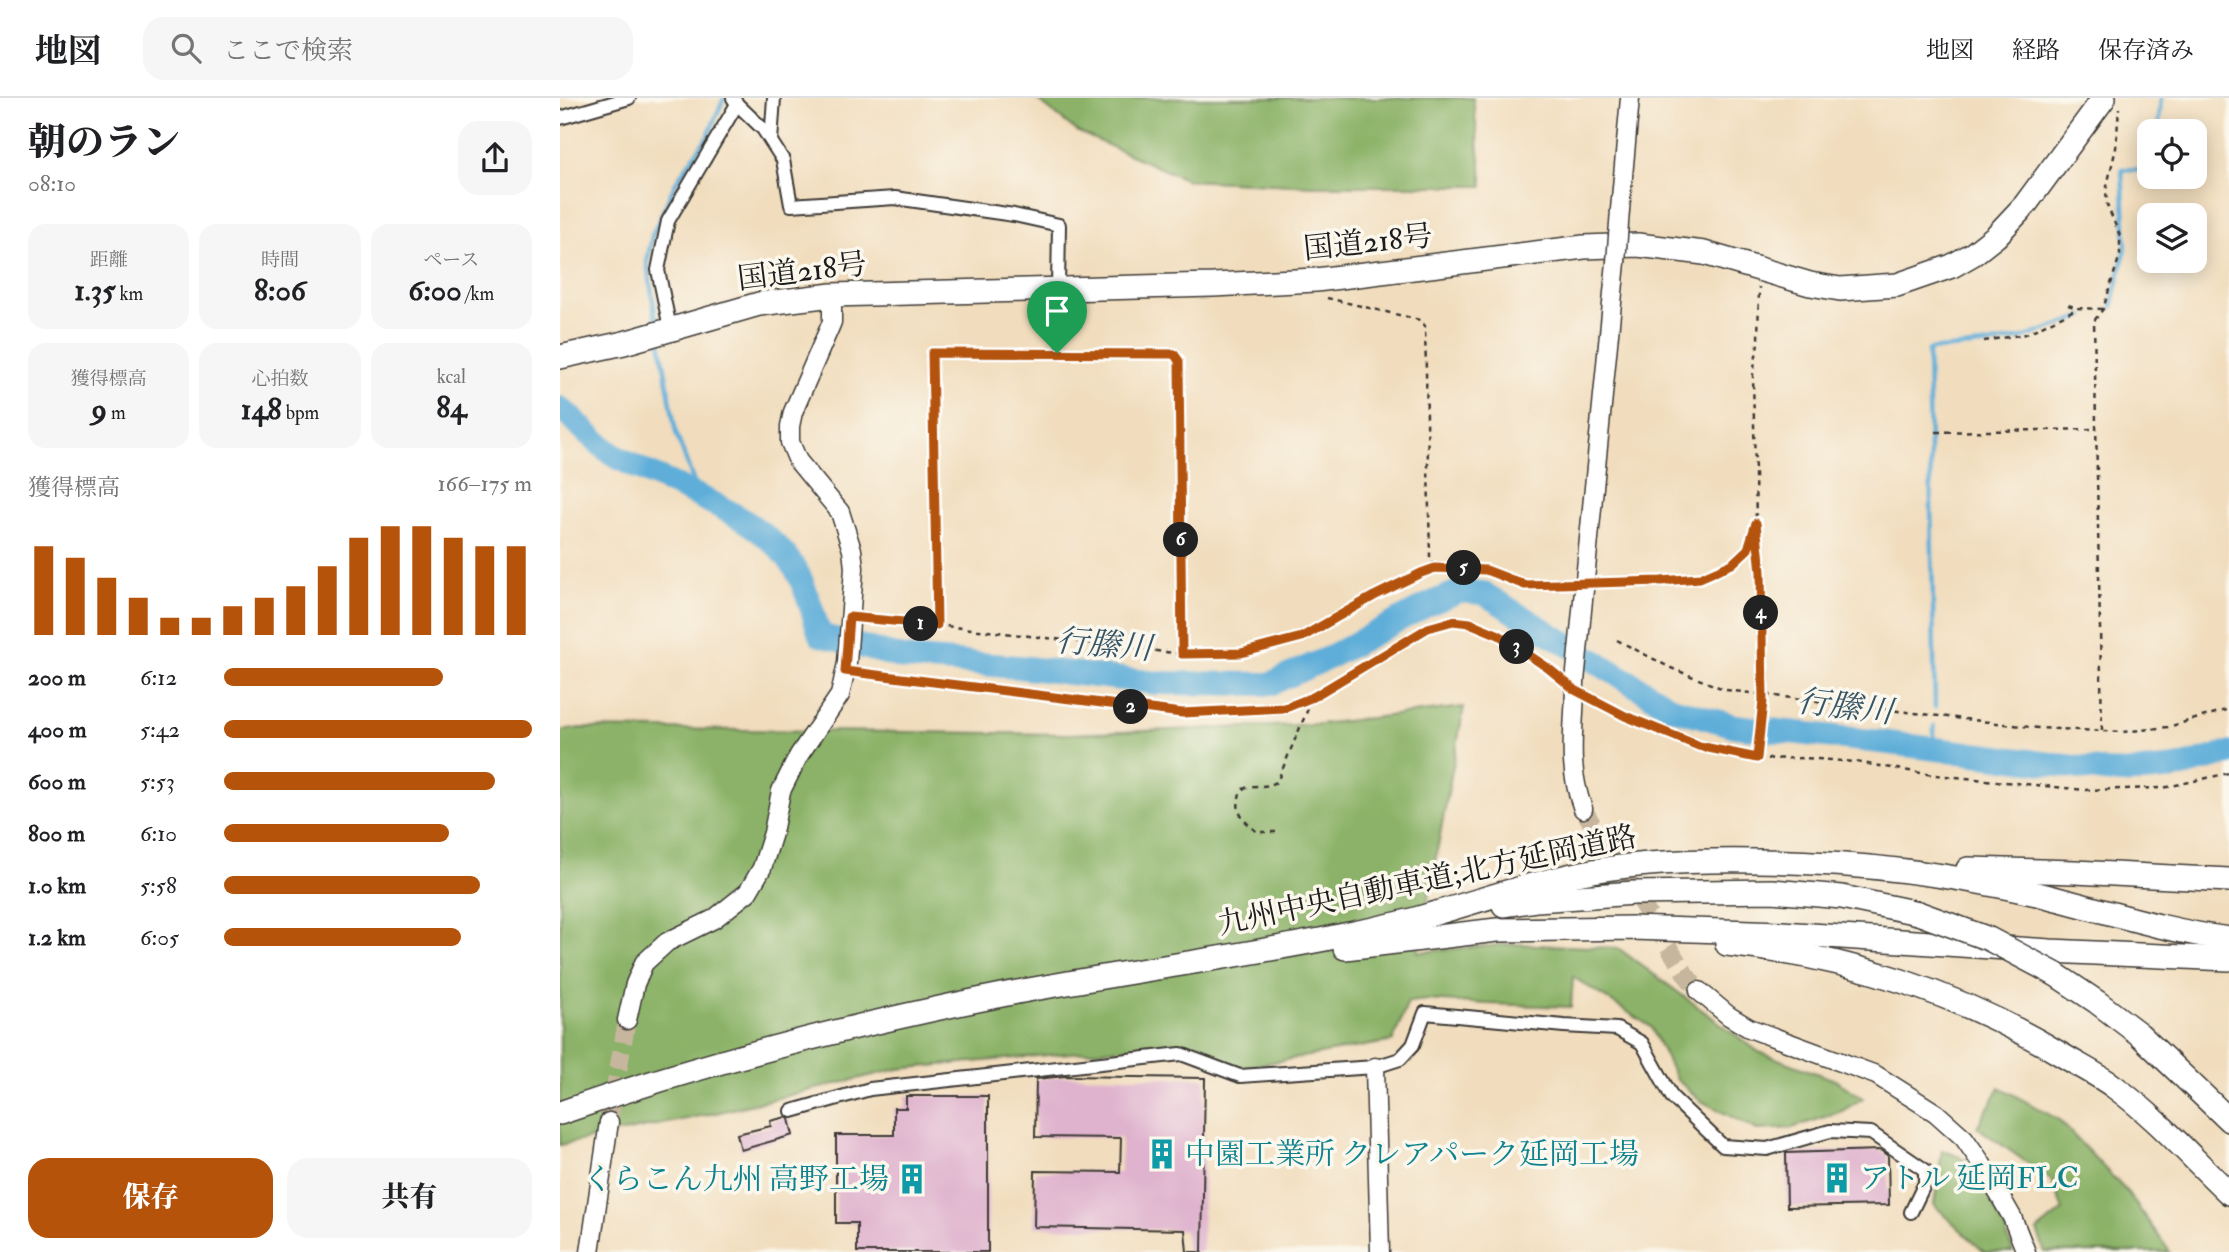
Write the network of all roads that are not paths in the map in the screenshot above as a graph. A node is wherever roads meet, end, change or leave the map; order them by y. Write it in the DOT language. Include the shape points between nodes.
graph roads {
  1 [pos="626,98"];
  2 [pos="785,98"];
  3 [pos="1630,98"];
  4 [pos="2104,98"];
  5 [pos="734,100"];
  6 [pos="774,102"];
  7 [pos="560,118"];
  8 [pos="771,141"];
  9 [pos="1058,288"];
  10 [pos="832,295"];
  11 [pos="661,331"];
  12 [pos="560,357"];
  13 [pos="1583,810"];
  14 [pos="1836,863"];
  15 [pos="2229,880"];
  16 [pos="1401,923"];
  17 [pos="2229,939"];
  18 [pos="1416,941"];
  19 [pos="2229,959"];
  20 [pos="1178,965"];
  21 [pos="1699,991"];
  22 [pos="627,1020"];
  23 [pos="2072,1061"];
  24 [pos="1375,1067"];
  25 [pos="792,1111"];
  26 [pos="560,1113"];
  27 [pos="2229,1120"];
  28 [pos="609,1122"];
  29 [pos="2229,1193"];
  30 [pos="2229,1209"];
  31 [pos="1911,1212"];
  32 [pos="590,1252"];
  33 [pos="1380,1252"];
  34 [pos="2026,1252"];
  1 -- 7 [label="street"];
  2 -- 6 [label="street"];
  3 -- 13 [label="street, bridge" via="1575,686 1571,750"];
  4 -- 9 [label="highway, 国道218号" via="2025,205 1996,236 1952,266 1897,285 1840,289 1704,253 1638,245 1584,247 1316,280"];
  5 -- 8 [label="street"];
  5 -- 11 [label="street" via="668,221 658,270"];
  6 -- 8 [label="street"];
  8 -- 9 [label="street" via="783,160 791,205 895,198 1059,225"];
  9 -- 10 [label="highway, 国道218号"];
  10 -- 11 [label="highway, 国道218号" via="759,304"];
  10 -- 22 [label="street" via="832,322 793,412 790,442 798,461 840,512 848,532 854,568 840,695 799,755 781,791 762,868 748,892 714,919 667,942 644,963"];
  11 -- 12 [label="highway, 国道218号"];
  14 -- 15 [label="highway"];
  14 -- 16 [label="highway, 九州中央自動車道;北方延岡道路" via="1686,861 1619,867 1548,880"];
  14 -- 17 [label="highway, 九州中央自動車道;北方延岡道路" via="1993,885"];
  16 -- 20 [label="highway, 九州中央自動車道;北方延岡道路"];
  16 -- 27 [label="highway, bridge" via="1537,900 1684,891 1808,893 1918,913 1989,939 2055,974 2138,1034"];
  18 -- 19 [label="highway, 九州中央自動車道;北方延岡道路" via="1540,928 1696,929"];
  18 -- 20 [label="highway, 九州中央自動車道;北方延岡道路"];
  18 -- 23 [label="highway" via="1626,936 1792,953 1861,968 1947,996"];
  20 -- 26 [label="highway, 九州中央自動車道;北方延岡道路" via="1008,994 846,1029"];
  21 -- 34 [label="street" via="1749,1028 1876,1075 1936,1113 1964,1138 1980,1161"];
  23 -- 29 [label="highway" via="2119,1090"];
  23 -- 30 [label="highway" via="2156,1130"];
  24 -- 25 [label="street" via="1240,1076 1181,1054 870,1089"];
  24 -- 31 [label="street" via="1400,1059 1413,1045 1425,1013 1617,1029 1642,1043 1672,1097 1723,1146 1767,1149 1830,1131 1871,1133 1925,1170 1925,1183"];
  24 -- 33 [label="street"];
  28 -- 32 [label="street"];
}
